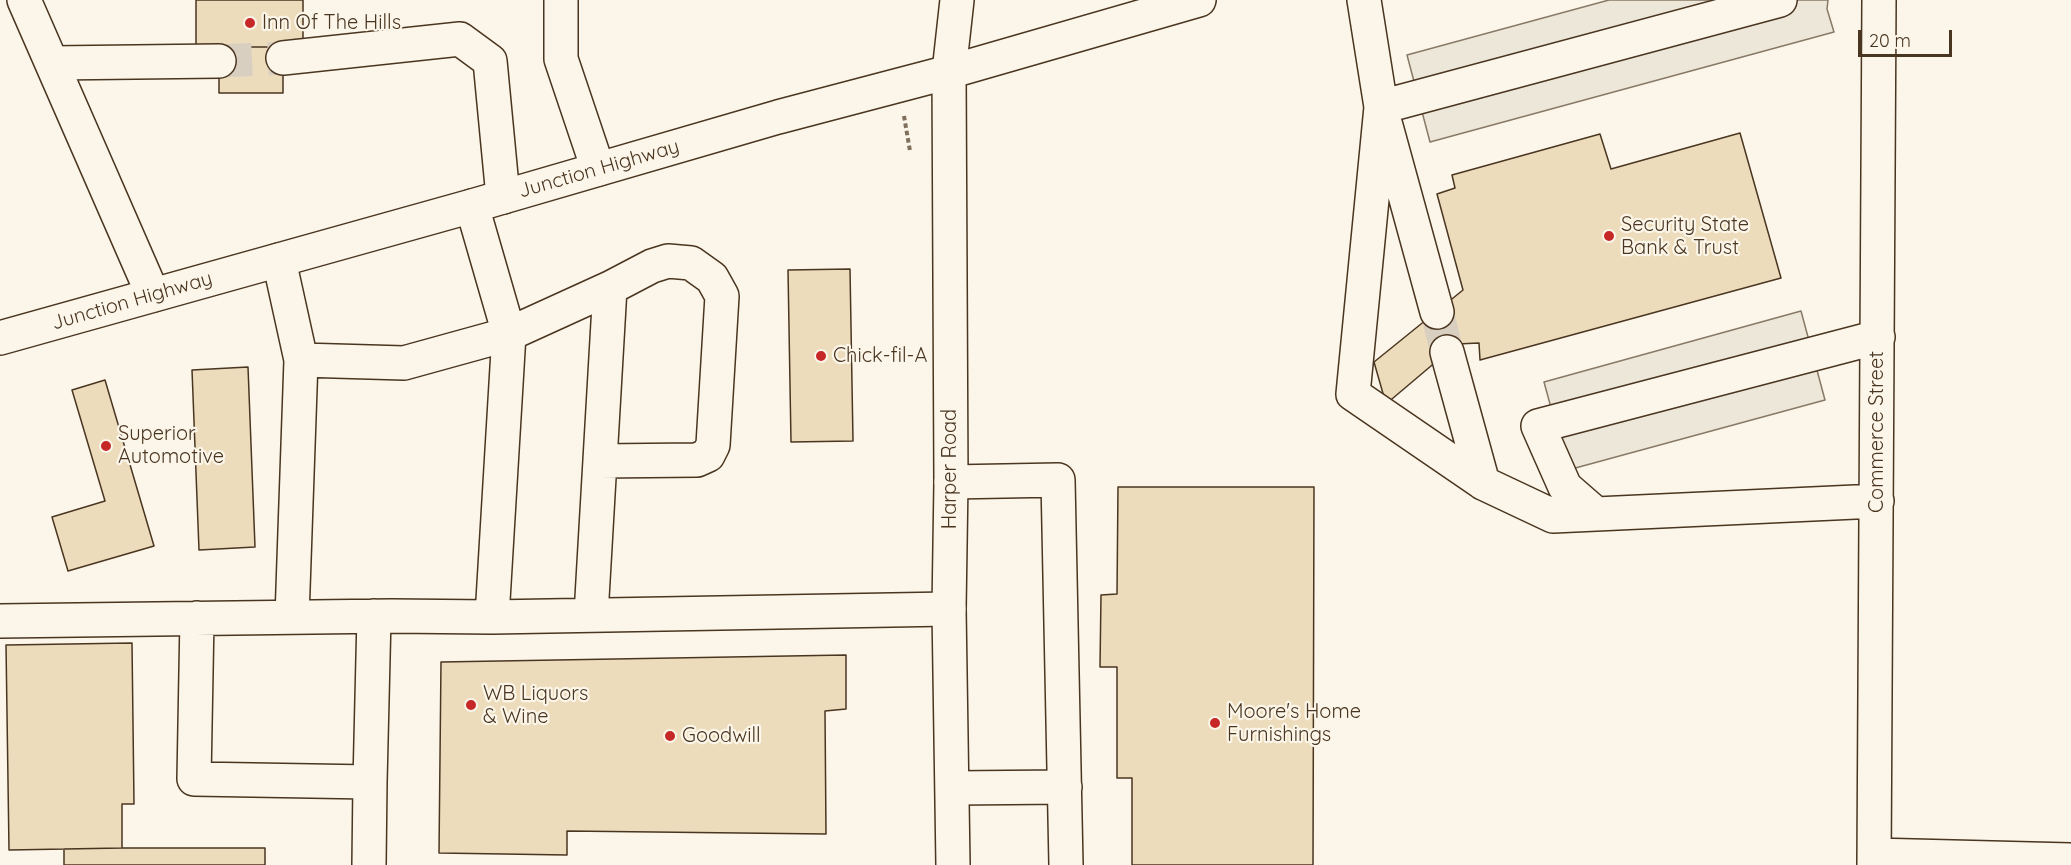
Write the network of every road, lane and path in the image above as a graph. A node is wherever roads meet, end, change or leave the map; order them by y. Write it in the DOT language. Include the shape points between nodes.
graph roads {
  1 [pos="24,0"];
  2 [pos="957,0"];
  3 [pos="1199,0"];
  4 [pos="1364,0"];
  5 [pos="1780,0"];
  6 [pos="1879,0"];
  7 [pos="566,1"];
  8 [pos="283,58"];
  9 [pos="219,61"];
  10 [pos="52,63"];
  11 [pos="949,72"];
  12 [pos="1381,107"];
  13 [pos="598,170"];
  14 [pos="503,197"];
  15 [pos="472,206"];
  16 [pos="279,260"];
  17 [pos="610,288"];
  18 [pos="153,295"];
  19 [pos="1437,312"];
  20 [pos="509,334"];
  21 [pos="1878,337"];
  22 [pos="0,338"];
  23 [pos="1447,352"];
  24 [pos="301,360"];
  25 [pos="600,461"];
  26 [pos="951,482"];
  27 [pos="1483,483"];
  28 [pos="1877,501"];
  29 [pos="1596,514"];
  30 [pos="949,609"];
  31 [pos="591,615"];
  32 [pos="374,616"];
  33 [pos="292,617"];
  34 [pos="492,617"];
  35 [pos="197,618"];
  36 [pos="0,621"];
  37 [pos="370,782"];
  38 [pos="1065,787"];
  39 [pos="953,788"];
  40 [pos="1874,860"];
  41 [pos="2071,860"];
  42 [pos="369,865"];
  43 [pos="953,865"];
  44 [pos="1066,865"];
  1 -- 10 [label="main road"];
  2 -- 11 [label="main road, Harper Road"];
  3 -- 11 [label="main road, Junction Highway"];
  4 -- 12 [label="main road"];
  5 -- 12 [label="main road"];
  6 -- 21 [label="main road, Commerce Street"];
  7 -- 13 [label="main road" via="561,59"];
  8 -- 14 [label="main road" via="460,39 490,61"];
  9 -- 10 [label="main road"];
  10 -- 18 [label="main road"];
  11 -- 13 [label="main road, Junction Highway"];
  11 -- 26 [label="main road, Harper Road"];
  12 -- 19 [label="main road"];
  12 -- 27 [label="main road" via="1353,394"];
  13 -- 14 [label="main road, Junction Highway"];
  14 -- 15 [label="main road, Junction Highway"];
  15 -- 16 [label="main road, Junction Highway"];
  15 -- 20 [label="main road"];
  16 -- 18 [label="main road, Junction Highway"];
  16 -- 24 [label="main road"];
  17 -- 20 [label="main road"];
  17 -- 25 [label="main road"];
  17 -- 25 [label="main road" via="668,261 691,263 712,278 722,296 722,308 713,445 708,455 697,460"];
  18 -- 22 [label="main road, Junction Highway"];
  20 -- 24 [label="main road" via="404,363"];
  20 -- 34 [label="main road"];
  21 -- 28 [label="main road, Commerce Street"];
  21 -- 29 [label="main road" via="1538,426 1565,487"];
  23 -- 27 [label="main road"];
  24 -- 33 [label="main road"];
  25 -- 31 [label="main road"];
  26 -- 30 [label="main road, Harper Road"];
  26 -- 38 [label="main road" via="1058,480"];
  27 -- 29 [label="main road" via="1553,516"];
  28 -- 29 [label="main road"];
  28 -- 40 [label="main road, Commerce Street"];
  30 -- 31 [label="main road"];
  30 -- 39 [label="main road, Harper Road"];
  31 -- 34 [label="main road"];
  32 -- 33 [label="main road"];
  32 -- 34 [label="main road"];
  32 -- 37 [label="main road"];
  33 -- 35 [label="main road"];
  35 -- 36 [label="main road"];
  35 -- 37 [label="main road" via="194,779"];
  37 -- 42 [label="main road"];
  38 -- 39 [label="main road"];
  38 -- 44 [label="main road"];
  39 -- 43 [label="main road, Harper Road"];
  40 -- 41 [label="main road"];
}
